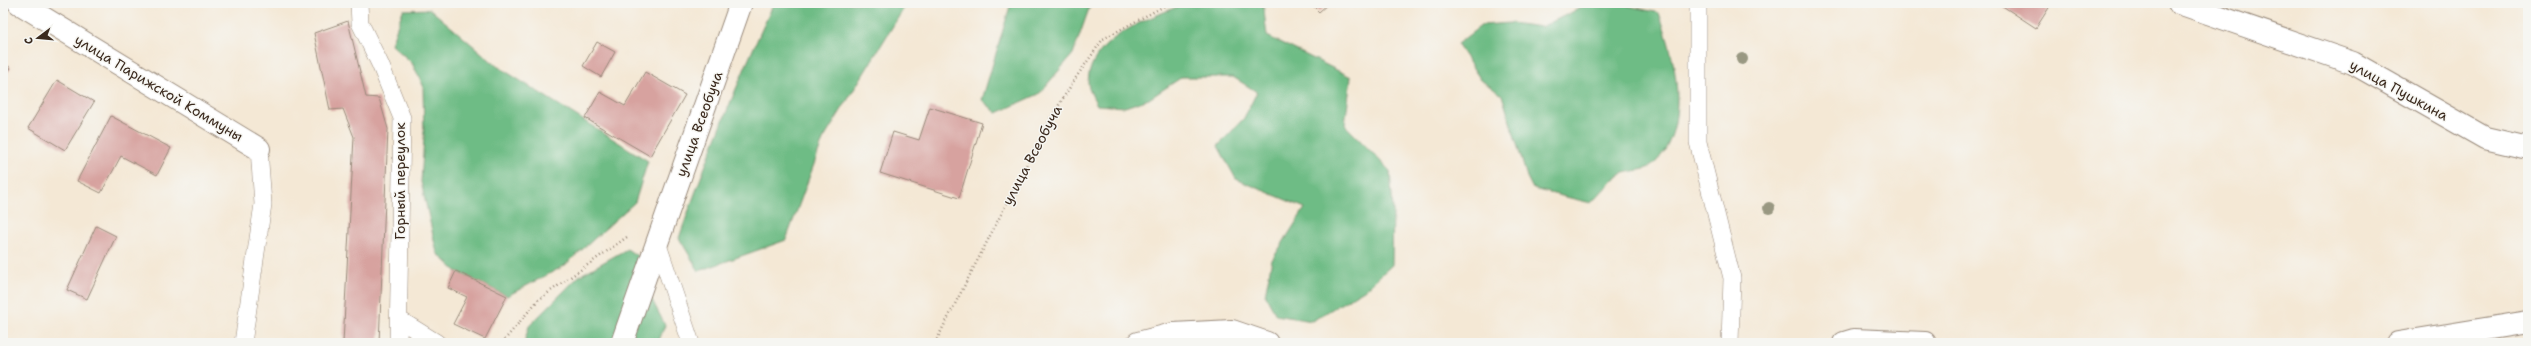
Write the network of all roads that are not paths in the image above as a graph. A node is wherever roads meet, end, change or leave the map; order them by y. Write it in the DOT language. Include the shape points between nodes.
graph roads {
  1 [pos="19,3"];
  2 [pos="359,3"];
  3 [pos="741,3"];
  4 [pos="1698,3"];
  5 [pos="2179,3"];
  6 [pos="2528,148"];
  7 [pos="259,149"];
  8 [pos="658,245"];
  9 [pos="400,320"];
  10 [pos="2528,322"];
  11 [pos="243,343"];
  12 [pos="398,343"];
  13 [pos="437,343"];
  14 [pos="622,343"];
  15 [pos="692,343"];
  16 [pos="1138,343"];
  17 [pos="1267,343"];
  18 [pos="1730,343"];
  19 [pos="1844,343"];
  20 [pos="1925,343"];
  21 [pos="2398,343"];
  1 -- 7 [label="street, улица Парижской Коммуны"];
  2 -- 9 [label="lane, Горный переулок" via="360,23 402,118"];
  3 -- 8 [label="street, улица Всеобуча" via="665,216"];
  4 -- 18 [label="lane" via="1698,142 1732,278"];
  5 -- 6 [label="street, улица Пушкина" via="2353,63 2485,138"];
  7 -- 11 [label="lane" via="263,204"];
  8 -- 14 [label="street, улица Всеобуча"];
  8 -- 15 [label="lane"];
  9 -- 12 [label="lane, Горный переулок"];
  9 -- 13 [label="lane"];
  10 -- 21 [label="street"];
  16 -- 17 [label="street" via="1173,334 1232,331"];
  19 -- 20 [label="street" via="1854,340"];
}
